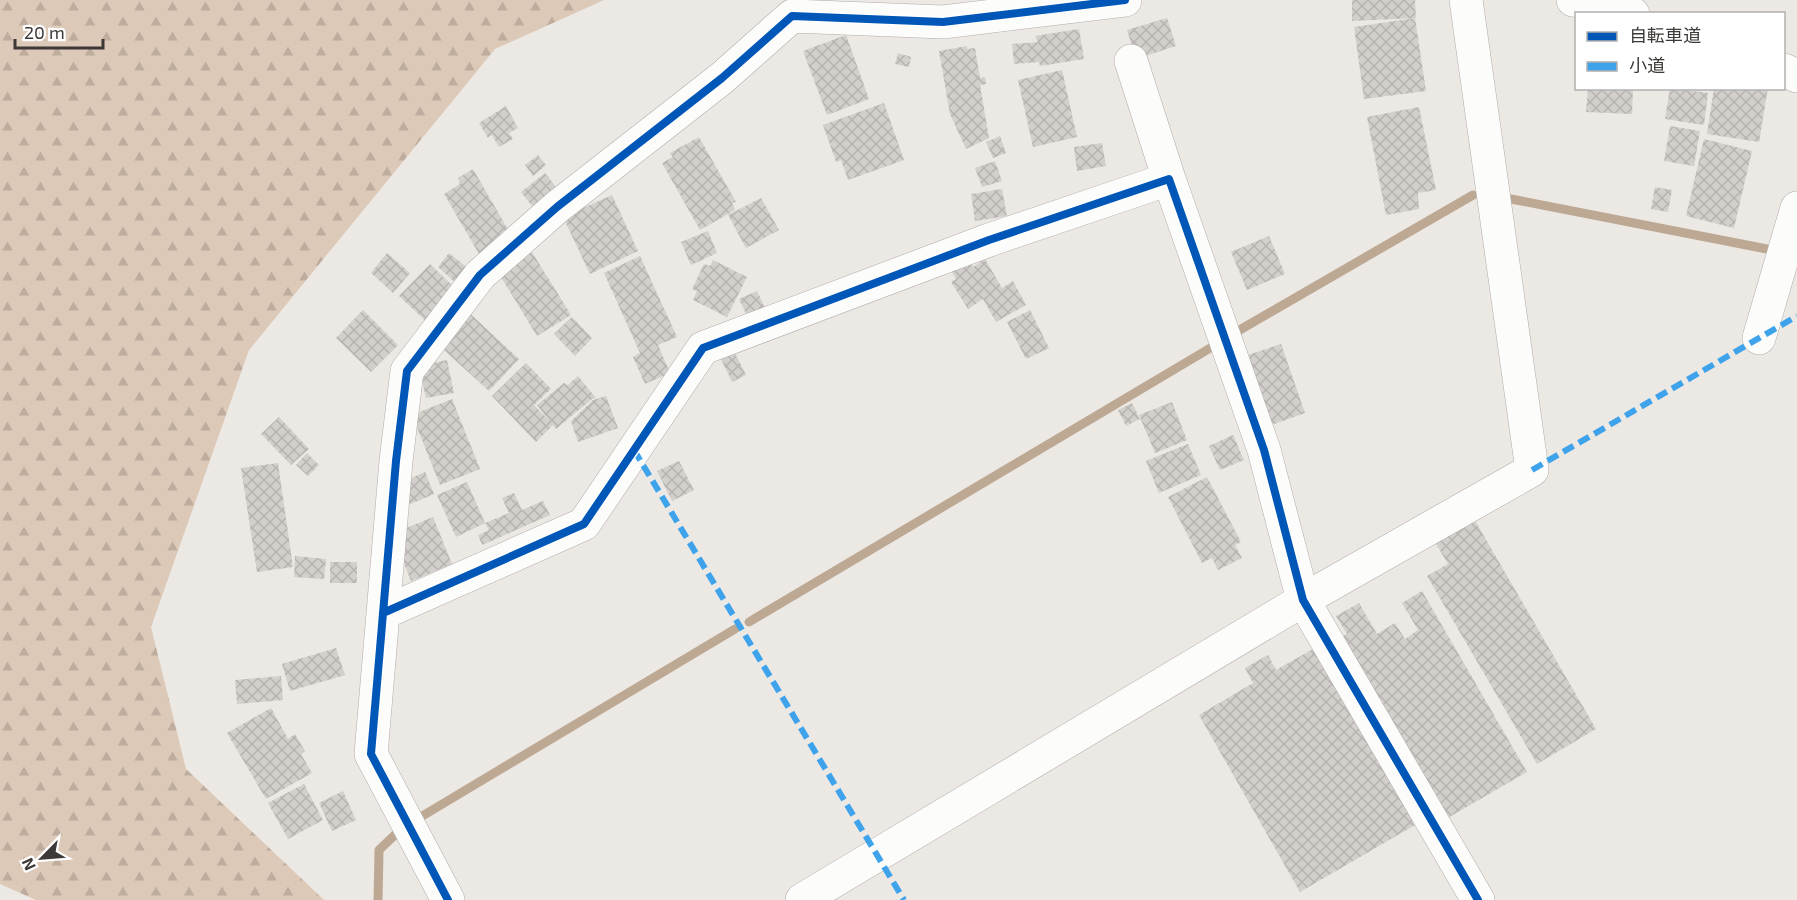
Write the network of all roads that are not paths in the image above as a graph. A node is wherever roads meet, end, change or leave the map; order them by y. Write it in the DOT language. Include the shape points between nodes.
graph roads {
  1 [pos="1125,0"];
  2 [pos="1466,0"];
  3 [pos="1573,0"];
  4 [pos="1627,12"];
  5 [pos="1131,62"];
  6 [pos="1169,179"];
  7 [pos="1797,208"];
  8 [pos="1759,338"];
  9 [pos="1303,600"];
  10 [pos="383,613"];
  11 [pos="448,900"];
  12 [pos="802,900"];
  13 [pos="1478,900"];
  1 -- 10 [label="street" via="943,22 792,16 722,78 557,207 480,275 407,371"];
  2 -- 9 [label="street" via="1532,470"];
  3 -- 4 [label="street"];
  5 -- 6 [label="street"];
  6 -- 9 [label="street" via="1264,450"];
  6 -- 10 [label="street" via="989,240 703,348 584,524"];
  7 -- 8 [label="street"];
  9 -- 12 [label="street"];
  9 -- 13 [label="street"];
  10 -- 11 [label="street" via="371,754"];
}
